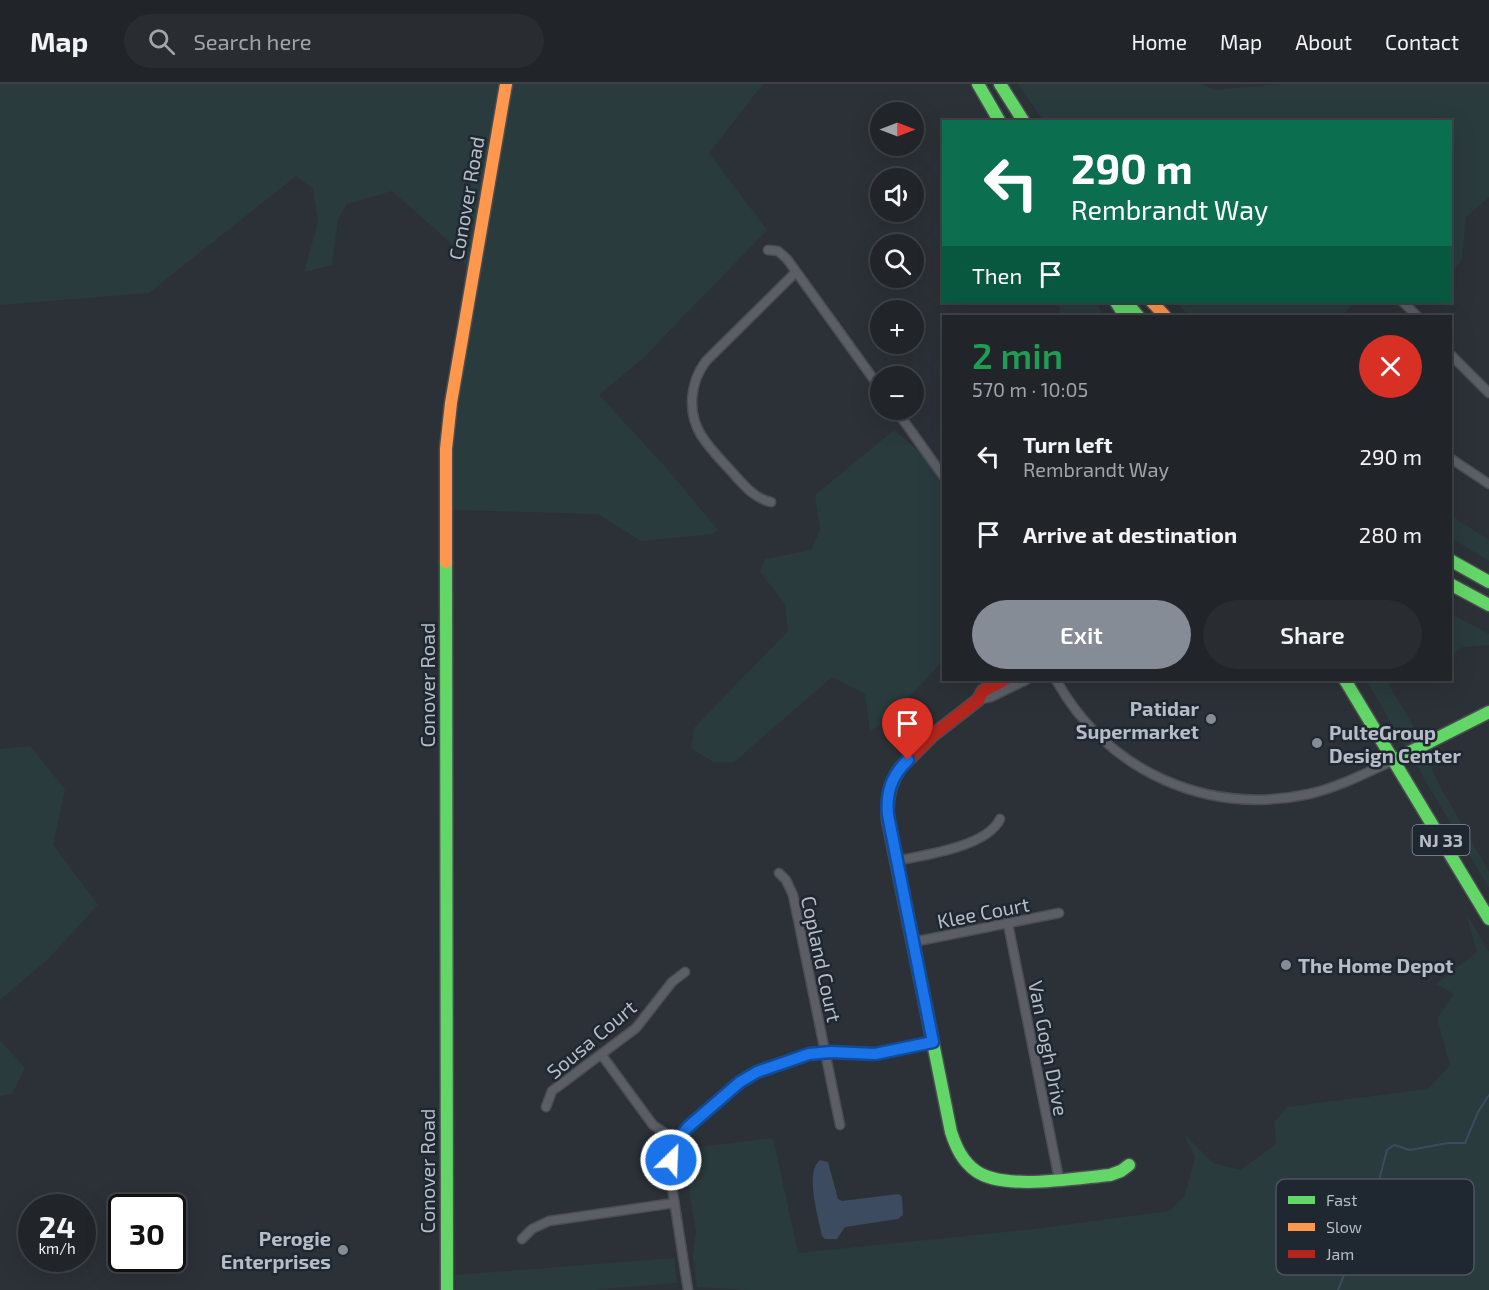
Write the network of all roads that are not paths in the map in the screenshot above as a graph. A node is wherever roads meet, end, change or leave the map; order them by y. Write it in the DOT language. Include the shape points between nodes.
graph roads {
  1 [pos="506,84"];
  2 [pos="978,84"];
  3 [pos="1000,84"];
  4 [pos="999,120"];
  5 [pos="1023,120"];
  6 [pos="768,250"];
  7 [pos="796,272"];
  8 [pos="1127,303"];
  9 [pos="1153,303"];
  10 [pos="1137,315"];
  11 [pos="1164,315"];
  12 [pos="1452,356"];
  13 [pos="870,374"];
  14 [pos="1489,393"];
  15 [pos="903,420"];
  16 [pos="1452,460"];
  17 [pos="942,474"];
  18 [pos="1489,484"];
  19 [pos="771,502"];
  20 [pos="1452,561"];
  21 [pos="1489,582"];
  22 [pos="1452,585"];
  23 [pos="1489,605"];
  24 [pos="1002,681"];
  25 [pos="1024,681"];
  26 [pos="1057,681"];
  27 [pos="1346,681"];
  28 [pos="978,700"];
  29 [pos="1489,711"];
  30 [pos="1394,760"];
  31 [pos="1000,819"];
  32 [pos="896,861"];
  33 [pos="779,873"];
  34 [pos="1059,913"];
  35 [pos="1489,919"];
  36 [pos="1008,924"];
  37 [pos="913,942"];
  38 [pos="685,972"];
  39 [pos="933,1042"];
  40 [pos="824,1052"];
  41 [pos="601,1054"];
  42 [pos="546,1107"];
  43 [pos="840,1125"];
  44 [pos="677,1141"];
  45 [pos="1129,1165"];
  46 [pos="1059,1179"];
  47 [pos="674,1203"];
  48 [pos="522,1239"];
  49 [pos="447,1290"];
  50 [pos="688,1290"];
  1 -- 49 [label="main road, Conover Road" via="450,403 446,449"];
  2 -- 4 [label="main road"];
  3 -- 5 [label="main road"];
  6 -- 7 [label="street" via="778,251"];
  7 -- 13 [label="street"];
  7 -- 19 [label="street" via="706,361 696,379 692,399 702,438 751,493"];
  8 -- 10 [label="main road"];
  9 -- 11 [label="main road"];
  12 -- 14 [label="street"];
  15 -- 17 [label="street"];
  16 -- 18 [label="street"];
  20 -- 21 [label="main road"];
  22 -- 23 [label="main road"];
  24 -- 28 [label="main road" via="983,691"];
  25 -- 28 [label="street"];
  26 -- 30 [label="street" via="1087,724 1122,755 1167,782 1211,795 1260,800 1308,794 1347,782"];
  27 -- 30 [label="main road, NJ 33"];
  28 -- 32 [label="main road" via="902,765 895,776 887,803"];
  29 -- 30 [label="main road"];
  30 -- 35 [label="main road, NJ 33"];
  31 -- 32 [label="street" via="984,836"];
  32 -- 37 [label="main road"];
  33 -- 40 [label="street, Copland Court" via="793,895"];
  34 -- 36 [label="street, Klee Court"];
  36 -- 37 [label="street, Klee Court"];
  36 -- 46 [label="street, Van Gogh Drive"];
  37 -- 39 [label="main road"];
  38 -- 41 [label="street, Sousa Court" via="672,982 636,1028"];
  39 -- 40 [label="street" via="875,1054"];
  39 -- 46 [label="main road" via="953,1139 966,1162 986,1177 1003,1182"];
  40 -- 43 [label="street, Copland Court"];
  40 -- 44 [label="street" via="803,1055 745,1079"];
  41 -- 42 [label="street, Sousa Court" via="552,1091"];
  41 -- 44 [label="street" via="653,1125"];
  44 -- 47 [label="street" via="670,1169"];
  45 -- 46 [label="main road" via="1115,1174"];
  47 -- 48 [label="street" via="549,1221"];
  47 -- 50 [label="street"];
}
